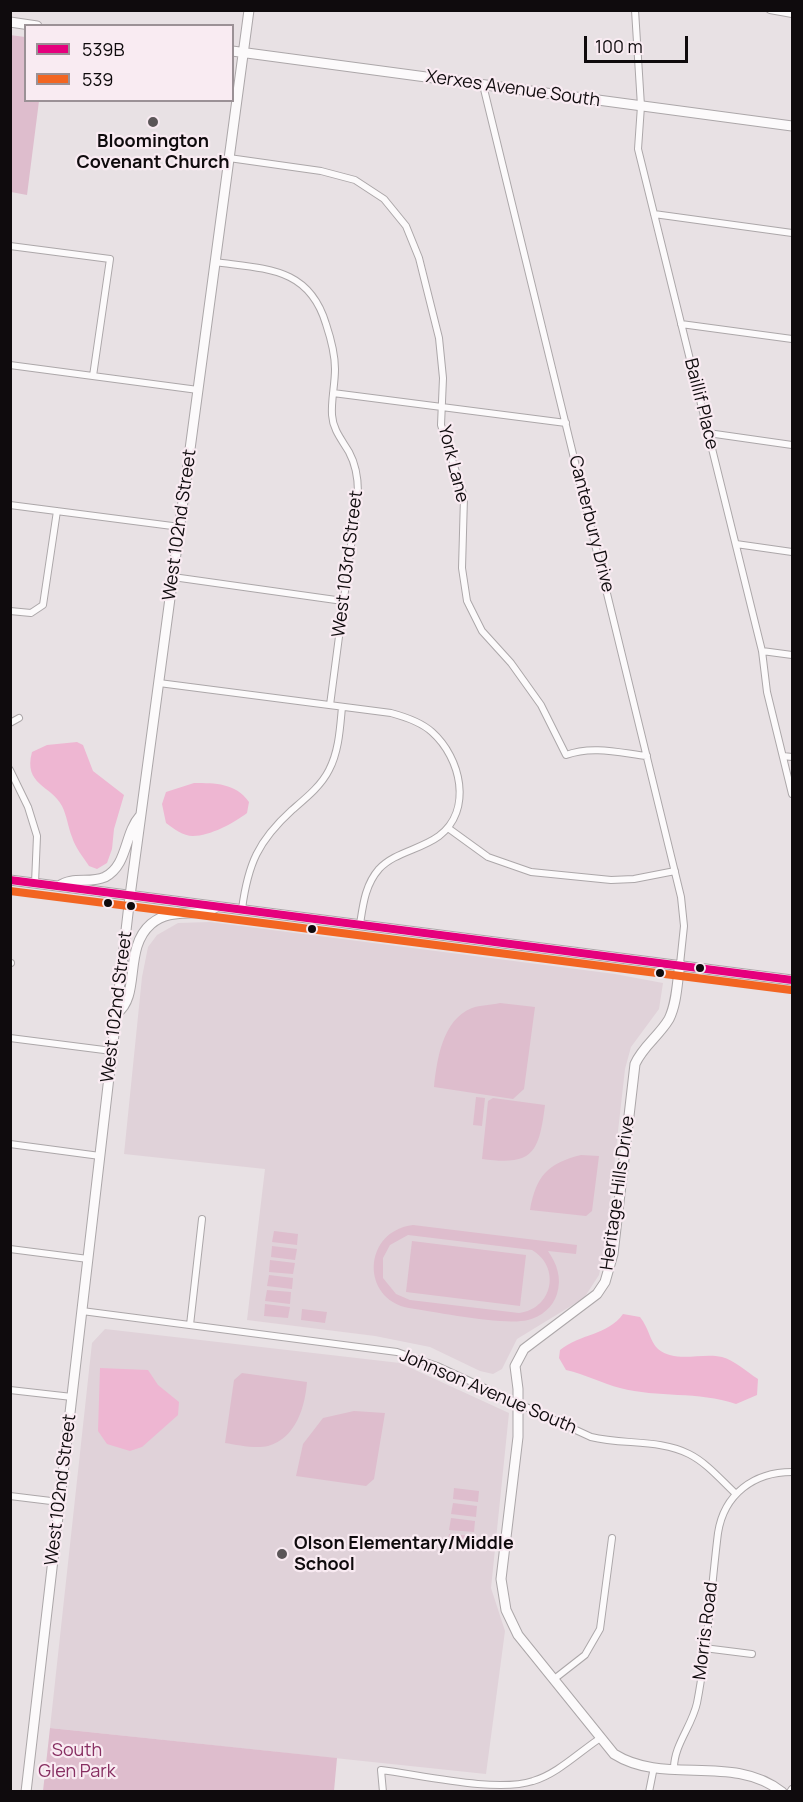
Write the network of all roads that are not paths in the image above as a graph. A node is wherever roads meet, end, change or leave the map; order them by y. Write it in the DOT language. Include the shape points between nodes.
graph roads {
  1 [pos="249,10"];
  2 [pos="635,10"];
  3 [pos="770,10"];
  4 [pos="792,14"];
  5 [pos="234,51"];
  6 [pos="243,53"];
  7 [pos="483,85"];
  8 [pos="640,106"];
  9 [pos="792,126"];
  10 [pos="229,158"];
  11 [pos="654,214"];
  12 [pos="792,233"];
  13 [pos="10,246"];
  14 [pos="215,262"];
  15 [pos="681,324"];
  16 [pos="792,339"];
  17 [pos="10,365"];
  18 [pos="93,376"];
  19 [pos="198,390"];
  20 [pos="333,393"];
  21 [pos="441,407"];
  22 [pos="566,423"];
  23 [pos="708,434"];
  24 [pos="792,445"];
  25 [pos="10,505"];
  26 [pos="57,511"];
  27 [pos="180,527"];
  28 [pos="736,544"];
  29 [pos="792,552"];
  30 [pos="173,576"];
  31 [pos="344,601"];
  32 [pos="10,612"];
  33 [pos="762,651"];
  34 [pos="792,655"];
  35 [pos="159,684"];
  36 [pos="330,705"];
  37 [pos="342,707"];
  38 [pos="19,718"];
  39 [pos="10,723"];
  40 [pos="647,756"];
  41 [pos="783,756"];
  42 [pos="792,757"];
  43 [pos="10,770"];
  44 [pos="792,794"];
  45 [pos="142,814"];
  46 [pos="448,828"];
  47 [pos="675,871"];
  48 [pos="10,880"];
  49 [pos="35,883"];
  50 [pos="58,886"];
  51 [pos="130,896"];
  52 [pos="218,906"];
  53 [pos="242,909"];
  54 [pos="360,924"];
  55 [pos="680,964"];
  56 [pos="792,980"];
  57 [pos="117,1013"];
  58 [pos="10,1038"];
  59 [pos="112,1051"];
  60 [pos="10,1144"];
  61 [pos="100,1156"];
  62 [pos="202,1219"];
  63 [pos="10,1249"];
  64 [pos="88,1259"];
  65 [pos="82,1311"];
  66 [pos="190,1325"];
  67 [pos="10,1390"];
  68 [pos="72,1397"];
  69 [pos="519,1404"];
  70 [pos="792,1472"];
  71 [pos="736,1494"];
  72 [pos="10,1496"];
  73 [pos="59,1502"];
  74 [pos="612,1538"];
  75 [pos="704,1648"];
  76 [pos="752,1654"];
  77 [pos="553,1680"];
  78 [pos="599,1738"];
  79 [pos="654,1767"];
  80 [pos="674,1768"];
  81 [pos="489,1788"];
  82 [pos="26,1791"];
  83 [pos="383,1791"];
  84 [pos="649,1791"];
  85 [pos="782,1791"];
  1 -- 6 [label="street, West 102nd Street"];
  2 -- 8 [label="street, Baillif Place"];
  3 -- 4 [label="street"];
  5 -- 6 [label="street, Xerxes Avenue South"];
  6 -- 7 [label="street, Xerxes Avenue South"];
  6 -- 10 [label="street, West 102nd Street"];
  7 -- 8 [label="street, Xerxes Avenue South"];
  7 -- 22 [label="street, Canterbury Drive"];
  8 -- 9 [label="street, Xerxes Avenue South"];
  8 -- 11 [label="street, Baillif Place" via="638,149"];
  10 -- 14 [label="street, West 102nd Street"];
  10 -- 21 [label="street, York Lane" via="338,174 370,188 396,212 414,241 439,338"];
  11 -- 12 [label="street"];
  11 -- 15 [label="street, Baillif Place"];
  13 -- 18 [label="street" via="110,259"];
  14 -- 19 [label="street, West 102nd Street"];
  14 -- 20 [label="street, West 103rd Street" via="282,272 305,286 322,309 333,346"];
  15 -- 16 [label="street"];
  15 -- 23 [label="street, Baillif Place"];
  17 -- 18 [label="street"];
  18 -- 19 [label="street"];
  19 -- 27 [label="street, West 102nd Street"];
  20 -- 21 [label="street"];
  20 -- 31 [label="street, West 103rd Street" via="333,425 350,454 358,479"];
  21 -- 22 [label="street"];
  21 -- 40 [label="street, York Lane" via="441,425 464,497 463,584 473,616 527,683 566,755 596,750"];
  22 -- 40 [label="street, Canterbury Drive"];
  23 -- 24 [label="street"];
  23 -- 28 [label="street, Baillif Place"];
  25 -- 26 [label="street"];
  26 -- 27 [label="street"];
  26 -- 32 [label="street" via="43,605 31,613"];
  27 -- 30 [label="street, West 102nd Street"];
  28 -- 29 [label="street"];
  28 -- 33 [label="street, Baillif Place"];
  30 -- 31 [label="street"];
  30 -- 35 [label="street, West 102nd Street"];
  31 -- 36 [label="street, West 103rd Street"];
  33 -- 34 [label="street"];
  33 -- 41 [label="street, Baillif Place" via="767,693"];
  35 -- 36 [label="street"];
  35 -- 45 [label="street, West 102nd Street"];
  36 -- 37 [label="street"];
  37 -- 46 [label="street" via="391,713 422,725 443,744 457,771 459,803"];
  37 -- 53 [label="street" via="335,756 329,770 261,845 248,873"];
  38 -- 39 [label="street"];
  40 -- 47 [label="street, Canterbury Drive"];
  41 -- 42 [label="street"];
  41 -- 44 [label="street, Baillif Place"];
  43 -- 49 [label="street" via="37,836"];
  45 -- 50 [label="street" via="130,831 120,863 111,873 93,881"];
  45 -- 51 [label="street, West 102nd Street"];
  46 -- 47 [label="street" via="488,857 531,872 611,880"];
  46 -- 54 [label="street" via="378,870 366,892"];
  47 -- 55 [label="street, Canterbury Drive" via="684,911"];
  48 -- 49 [label="street"];
  49 -- 50 [label="street"];
  50 -- 51 [label="street"];
  51 -- 52 [label="street"];
  51 -- 57 [label="street, West 102nd Street"];
  52 -- 53 [label="street"];
  52 -- 57 [label="street" via="208,911 175,912 141,934 133,955 126,1004"];
  53 -- 54 [label="street"];
  54 -- 55 [label="street"];
  55 -- 56 [label="street"];
  55 -- 69 [label="street, Heritage Hills Drive" via="673,1010 635,1064 610,1268 587,1305 532,1342 518,1357 515,1366"];
  57 -- 59 [label="street, West 102nd Street"];
  58 -- 59 [label="street"];
  59 -- 61 [label="street, West 102nd Street"];
  60 -- 61 [label="street"];
  61 -- 64 [label="street, West 102nd Street"];
  62 -- 66 [label="street"];
  63 -- 64 [label="street"];
  64 -- 65 [label="street, West 102nd Street"];
  65 -- 66 [label="street, Johnson Avenue South"];
  65 -- 68 [label="street, West 102nd Street"];
  66 -- 69 [label="street, Johnson Avenue South" via="398,1352"];
  67 -- 68 [label="street"];
  68 -- 73 [label="street, West 102nd Street"];
  69 -- 71 [label="street, Johnson Avenue South" via="591,1437 674,1448 689,1454"];
  69 -- 77 [label="street, Heritage Hills Drive" via="501,1579 518,1635"];
  70 -- 71 [label="street" via="768,1474"];
  71 -- 75 [label="street, Morris Road" via="720,1521"];
  72 -- 73 [label="street"];
  73 -- 82 [label="street, West 102nd Street"];
  74 -- 77 [label="street" via="600,1629 585,1655"];
  75 -- 76 [label="street"];
  75 -- 80 [label="street, Morris Road" via="696,1707 674,1756"];
  77 -- 78 [label="street, Heritage Hills Drive"];
  78 -- 79 [label="street, Heritage Hills Drive" via="624,1761"];
  78 -- 81 [label="street" via="533,1781"];
  79 -- 80 [label="street, Heritage Hills Drive"];
  79 -- 84 [label="street"];
  80 -- 85 [label="street, Heritage Hills Drive" via="749,1774"];
  81 -- 83 [label="street" via="381,1770"];
}
